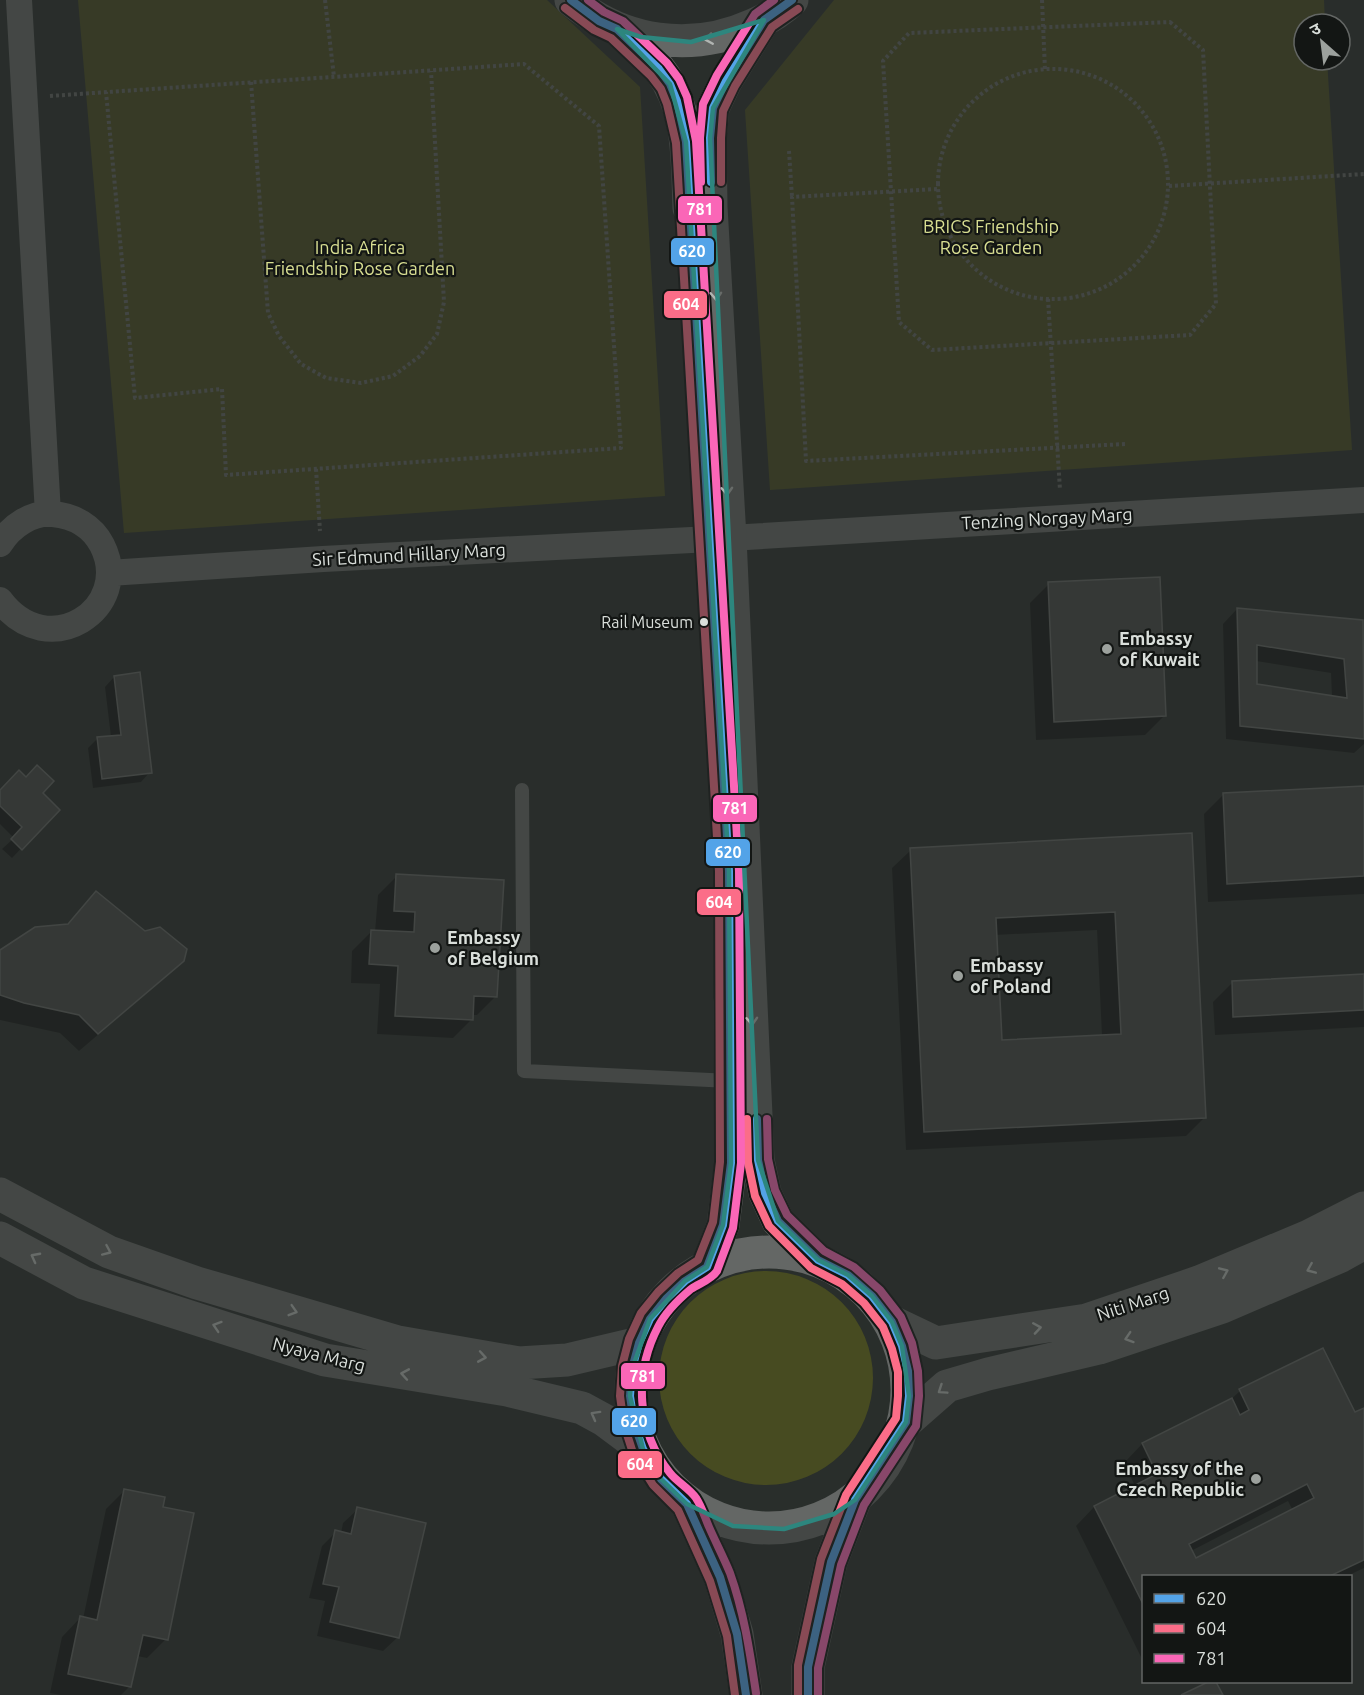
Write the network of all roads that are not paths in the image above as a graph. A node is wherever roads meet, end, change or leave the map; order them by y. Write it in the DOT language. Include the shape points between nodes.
graph roads {
  1 [pos="19,0"];
  2 [pos="571,0"];
  3 [pos="792,0"];
  4 [pos="764,20"];
  5 [pos="617,29"];
  6 [pos="1364,500"];
  7 [pos="48,514"];
  8 [pos="720,539"];
  9 [pos="0,544"];
  10 [pos="109,573"];
  11 [pos="3,612"];
  12 [pos="522,790"];
  13 [pos="730,1081"];
  14 [pos="0,1194"];
  15 [pos="1364,1208"];
  16 [pos="0,1238"];
  17 [pos="1364,1243"];
  18 [pos="818,1260"];
  19 [pos="707,1267"];
  20 [pos="892,1322"];
  21 [pos="639,1343"];
  22 [pos="906,1422"];
  23 [pos="642,1449"];
  24 [pos="855,1500"];
  25 [pos="687,1504"];
  26 [pos="746,1695"];
  27 [pos="808,1695"];
  1 -- 7 [label="street"];
  2 -- 5 [label="main road"];
  3 -- 4 [label="main road"];
  4 -- 5 [label="main road, one-way" via="732,33 691,42 641,37"];
  4 -- 8 [label="main road, one-way" via="713,108 710,138"];
  5 -- 8 [label="main road" via="660,69 670,84 686,142"];
  6 -- 8 [label="street, Tenzing Norgay Marg"];
  7 -- 9 [label="street" via="13,527"];
  7 -- 10 [label="street" via="67,516 98,537"];
  8 -- 10 [label="street, Sir Edmund Hillary Marg"];
  8 -- 13 [label="main road"];
  8 -- 18 [label="main road, one-way" via="758,1160 765,1193 778,1221"];
  10 -- 11 [label="street" via="105,592 95,608 81,621 63,628 35,627"];
  12 -- 13 [label="lane" via="524,1071"];
  13 -- 19 [label="main road" via="731,1163 727,1199 723,1225"];
  14 -- 21 [label="main road, Nyaya Marg, one-way" via="109,1252 197,1283 398,1342 519,1363 567,1360"];
  20 -- 15 [label="main road, Niti Marg, one-way" via="936,1343 1087,1320 1199,1282 1309,1236"];
  23 -- 16 [label="main road, Nyaya Marg, one-way" via="582,1408 507,1390 325,1360 84,1283"];
  17 -- 22 [label="main road, Niti Marg, one-way" via="1222,1307 1099,1348 947,1386"];
  18 -- 19 [label="main road" via="772,1252 743,1254"];
  18 -- 20 [label="main road" via="848,1275 872,1296"];
  19 -- 21 [label="main road" via="666,1299 650,1319"];
  20 -- 22 [label="main road" via="908,1371"];
  21 -- 23 [label="main road" via="630,1396"];
  22 -- 24 [label="main road"];
  23 -- 25 [label="main road" via="661,1479"];
  24 -- 25 [label="main road" via="834,1515 784,1530 733,1526"];
  24 -- 27 [label="main road" via="831,1562 808,1667"];
  25 -- 26 [label="main road" via="720,1576 737,1634"];
}
